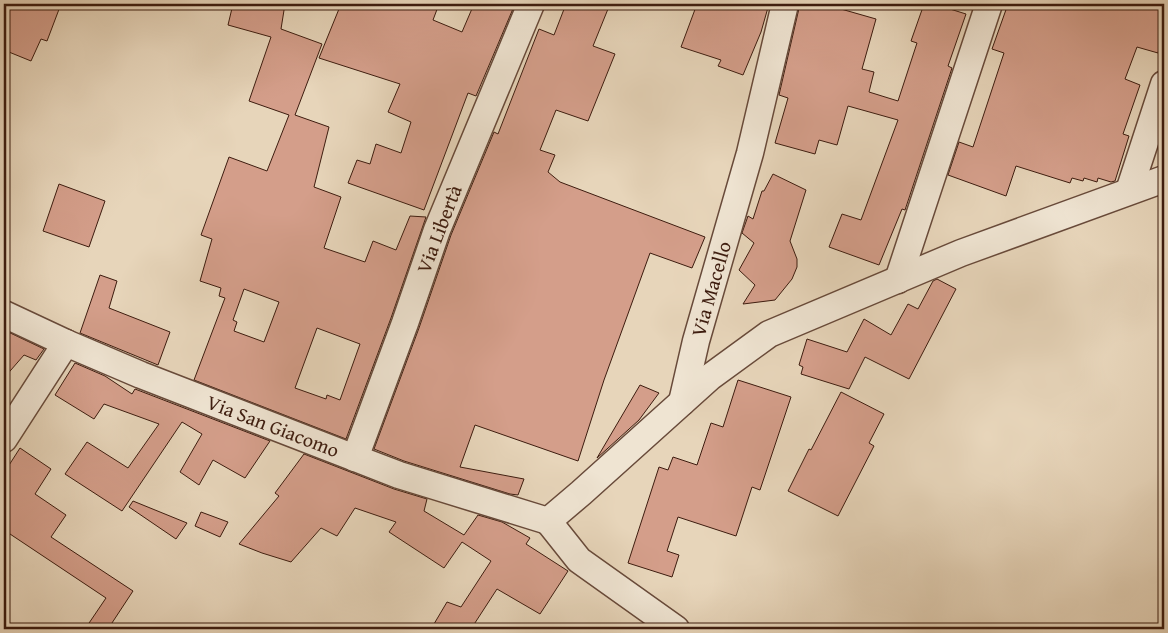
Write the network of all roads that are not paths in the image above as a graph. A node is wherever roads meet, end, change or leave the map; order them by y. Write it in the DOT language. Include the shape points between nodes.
graph roads {
  1 [pos="531,4"];
  2 [pos="785,4"];
  3 [pos="989,4"];
  4 [pos="1164,84"];
  5 [pos="1164,179"];
  6 [pos="1130,191"];
  7 [pos="898,280"];
  8 [pos="4,314"];
  9 [pos="66,343"];
  10 [pos="682,402"];
  11 [pos="4,439"];
  12 [pos="355,458"];
  13 [pos="548,521"];
  14 [pos="676,629"];
  1 -- 12 [label="street, Via Libertà" via="437,230"];
  2 -- 10 [label="street, Via Macello" via="750,153 696,341"];
  3 -- 7 [label="street"];
  4 -- 6 [label="street"];
  5 -- 6 [label="street"];
  6 -- 7 [label="street" via="961,253"];
  7 -- 10 [label="street" via="769,334"];
  8 -- 9 [label="street, Via San Giacomo"];
  9 -- 11 [label="street"];
  9 -- 12 [label="street, Via San Giacomo"];
  10 -- 13 [label="street"];
  12 -- 13 [label="street, Via San Giacomo"];
  13 -- 14 [label="street" via="579,560"];
}
